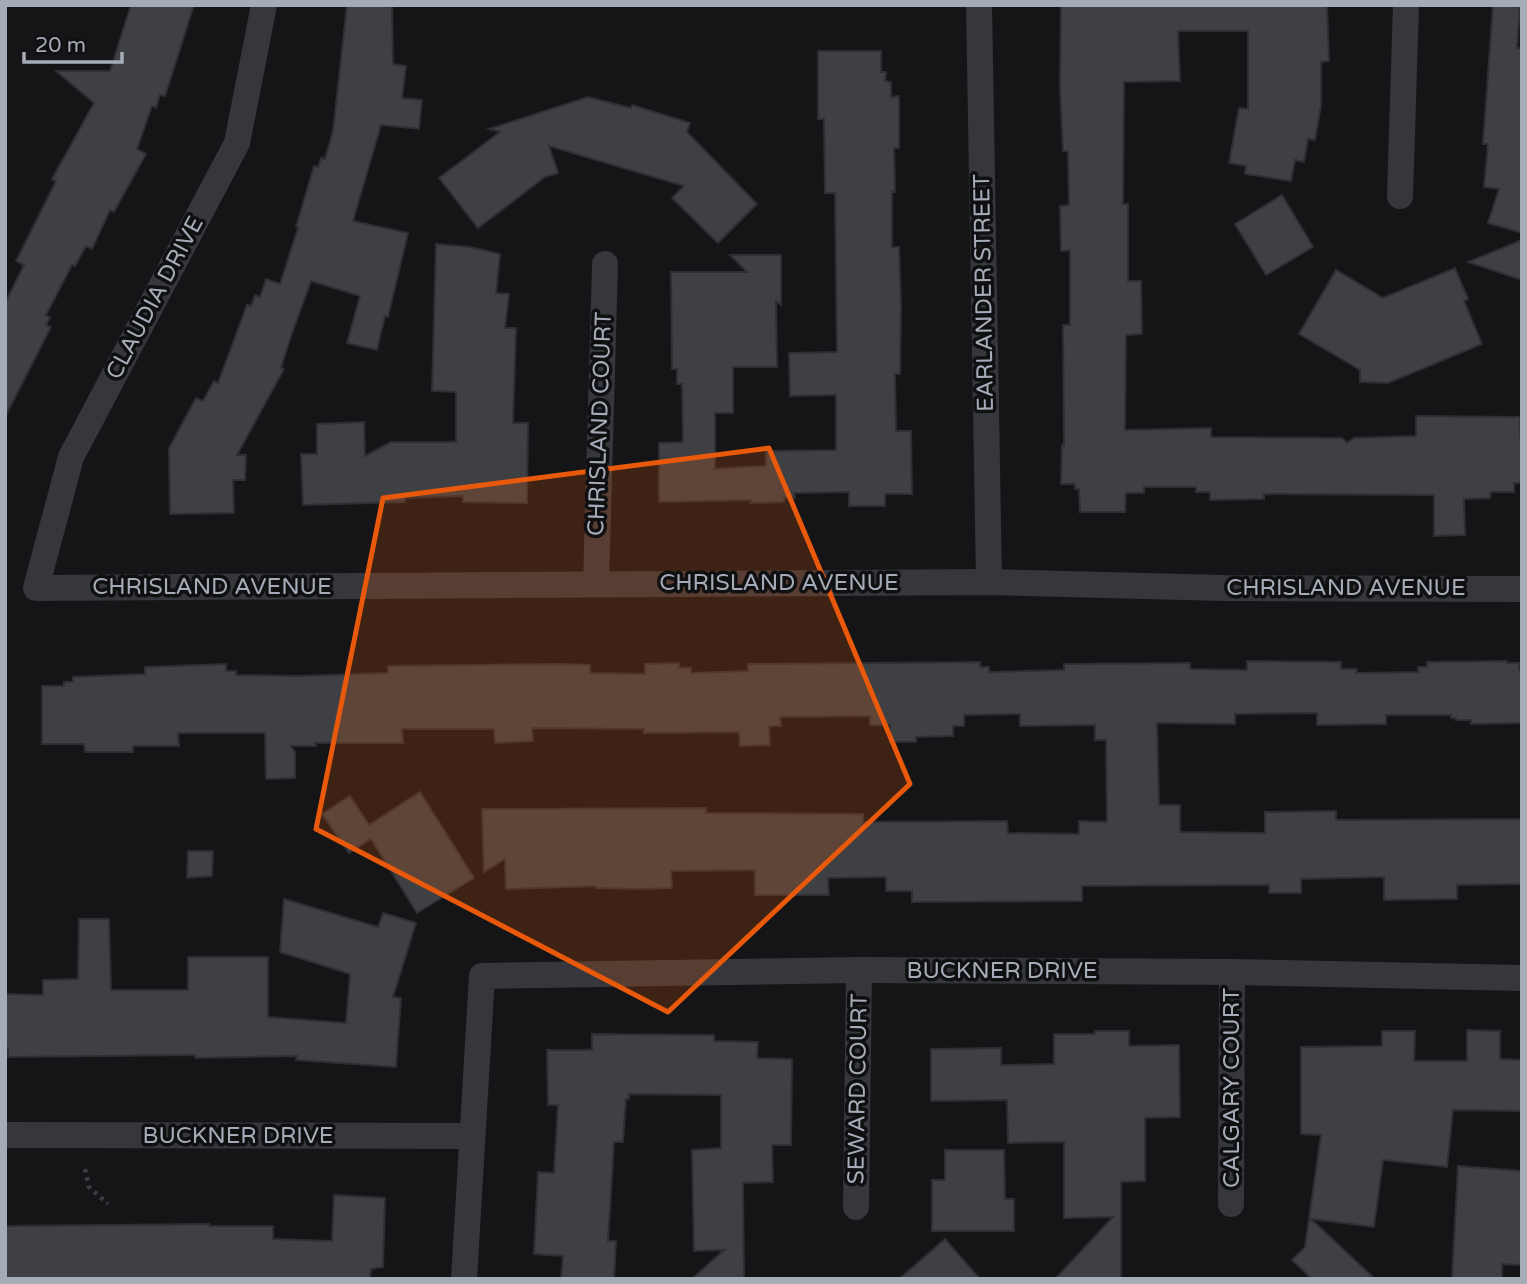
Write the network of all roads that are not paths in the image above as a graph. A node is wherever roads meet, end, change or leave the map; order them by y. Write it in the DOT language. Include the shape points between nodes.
graph roads {
  1 [pos="264,5"];
  2 [pos="979,5"];
  3 [pos="1406,5"];
  4 [pos="1400,196"];
  5 [pos="605,264"];
  6 [pos="989,582"];
  7 [pos="596,584"];
  8 [pos="36,588"];
  9 [pos="1522,589"];
  10 [pos="859,970"];
  11 [pos="1232,972"];
  12 [pos="1522,978"];
  13 [pos="5,1135"];
  14 [pos="471,1136"];
  15 [pos="1231,1204"];
  16 [pos="856,1207"];
  17 [pos="464,1279"];
  1 -- 8 [label="street, CLAUDIA DRIVE" via="237,143 71,457"];
  2 -- 6 [label="street, EARLANDER STREET"];
  3 -- 4 [label="street"];
  5 -- 7 [label="street, CHRISLAND COURT"];
  6 -- 7 [label="street, CHRISLAND AVENUE"];
  6 -- 9 [label="street, CHRISLAND AVENUE"];
  7 -- 8 [label="street, CHRISLAND AVENUE"];
  10 -- 11 [label="street, BUCKNER DRIVE"];
  10 -- 14 [label="street, BUCKNER DRIVE" via="482,976"];
  10 -- 16 [label="street, SEWARD COURT"];
  11 -- 12 [label="street, BUCKNER DRIVE"];
  11 -- 15 [label="street, CALGARY COURT"];
  13 -- 14 [label="street, BUCKNER DRIVE"];
  14 -- 17 [label="street"];
}
